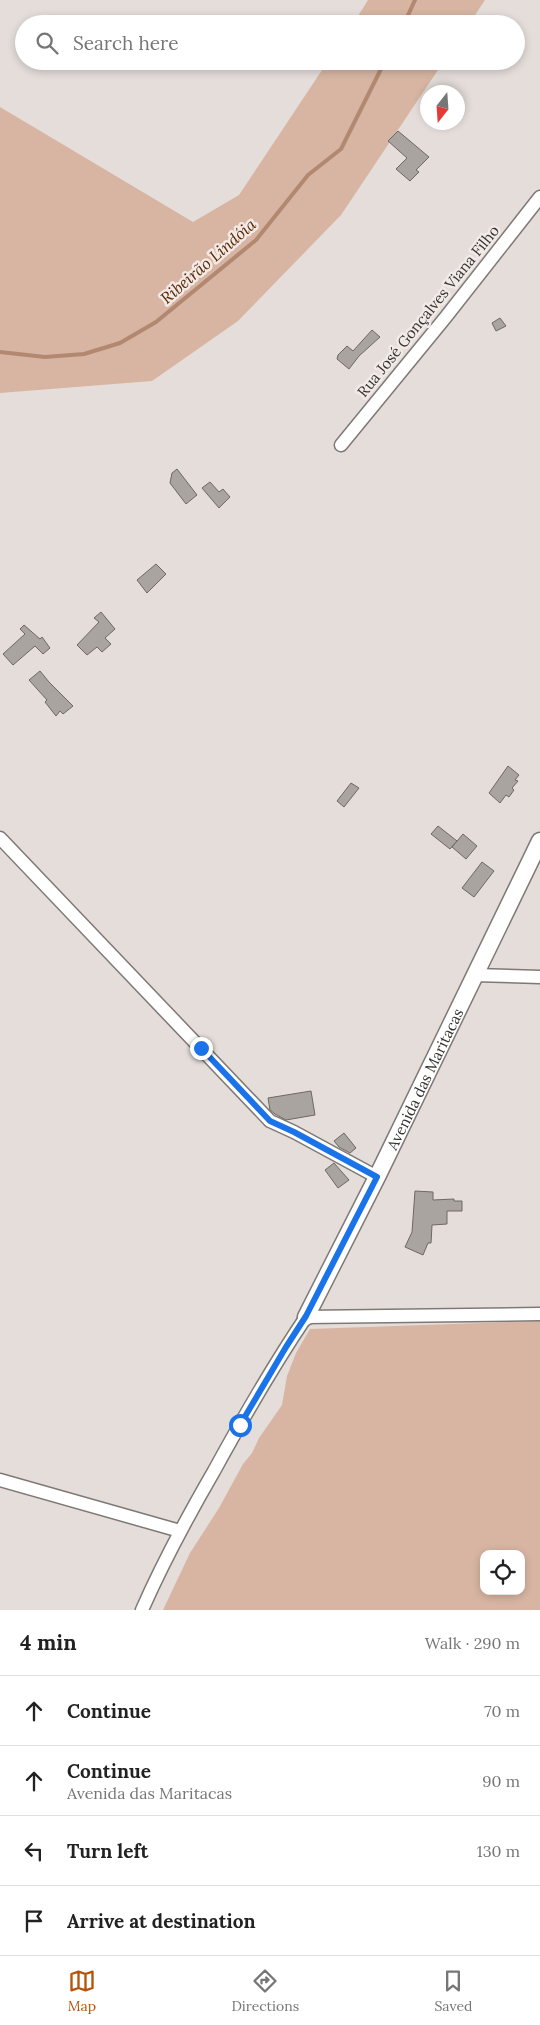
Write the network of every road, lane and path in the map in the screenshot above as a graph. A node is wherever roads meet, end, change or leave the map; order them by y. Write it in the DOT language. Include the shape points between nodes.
graph roads {
  1 [pos="540,197"];
  2 [pos="341,444"];
  3 [pos="0,838"];
  4 [pos="540,841"];
  5 [pos="474,975"];
  6 [pos="540,977"];
  7 [pos="377,1177"];
  8 [pos="540,1314"];
  9 [pos="306,1316"];
  10 [pos="0,1480"];
  11 [pos="180,1531"];
  12 [pos="142,1610"];
  1 -- 2 [label="street, Rua José Gonçalves Viana Filho"];
  3 -- 7 [label="street" via="270,1121"];
  4 -- 5 [label="street, Avenida das Maritacas"];
  5 -- 6 [label="street"];
  5 -- 7 [label="street, Avenida das Maritacas"];
  7 -- 9 [label="street, Avenida das Maritacas"];
  8 -- 9 [label="street"];
  9 -- 11 [label="street"];
  10 -- 11 [label="street"];
  11 -- 12 [label="street"];
}
